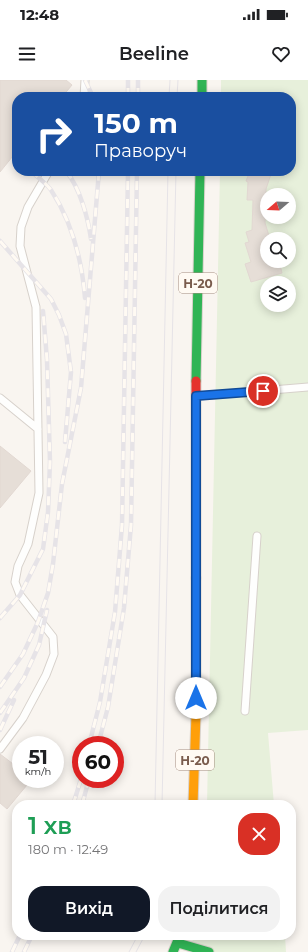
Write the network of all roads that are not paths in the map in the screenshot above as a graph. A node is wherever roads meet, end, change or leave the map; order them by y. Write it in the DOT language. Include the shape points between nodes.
graph roads {
  1 [pos="85,80"];
  2 [pos="202,80"];
  3 [pos="84,92"];
  4 [pos="202,92"];
  5 [pos="46,176"];
  6 [pos="200,176"];
  7 [pos="308,387"];
  8 [pos="196,396"];
  9 [pos="0,398"];
  10 [pos="38,429"];
  11 [pos="257,536"];
  12 [pos="245,711"];
  13 [pos="0,749"];
  14 [pos="193,800"];
  15 [pos="178,940"];
  16 [pos="181,940"];
  17 [pos="172,952"];
  18 [pos="209,952"];
  1 -- 3 [label="lane"];
  2 -- 4 [label="main road"];
  5 -- 10 [label="lane" via="28,207 21,227 20,246 36,307"];
  6 -- 8 [label="main road, Н-20"];
  7 -- 8 [label="lane"];
  8 -- 14 [label="main road, Н-20" via="196,714"];
  9 -- 10 [label="lane"];
  10 -- 13 [label="lane" via="39,494 28,544 18,566 15,582 20,595 53,637 54,654 23,718"];
  11 -- 12 [label="lane"];
  15 -- 17 [label="main road"];
  16 -- 18 [label="main road"];
}
